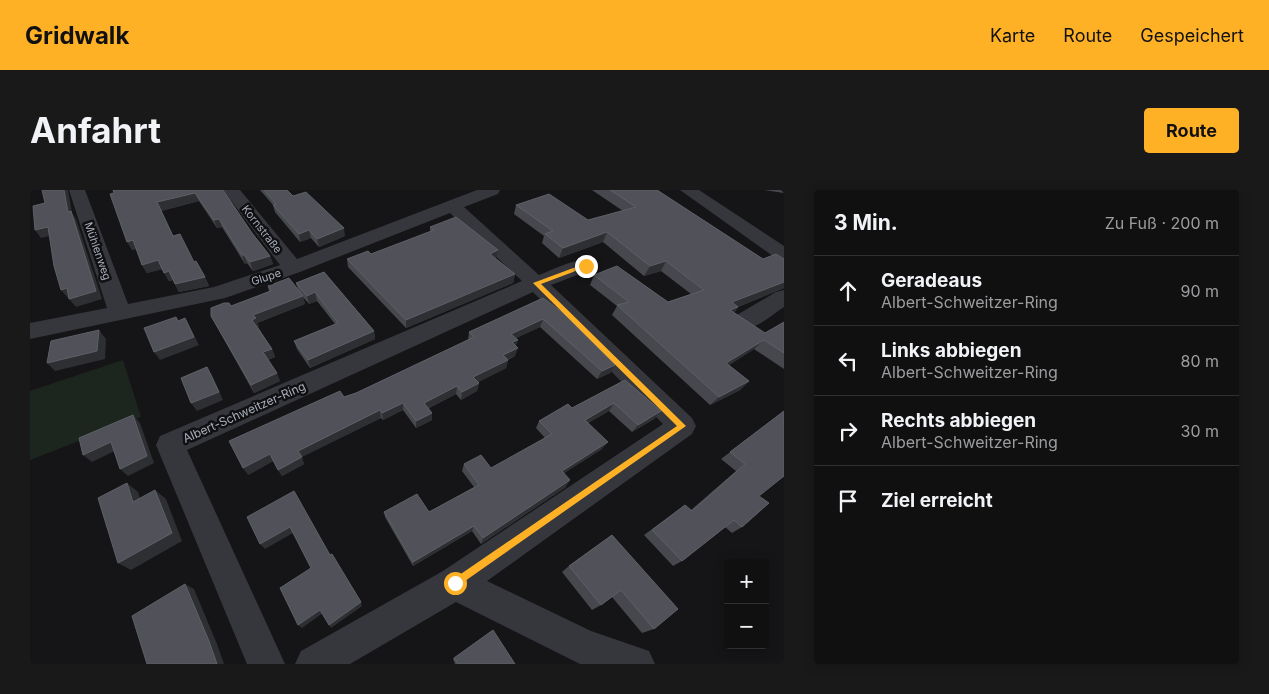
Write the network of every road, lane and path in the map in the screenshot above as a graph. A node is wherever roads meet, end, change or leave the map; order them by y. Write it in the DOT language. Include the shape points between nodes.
graph roads {
  1 [pos="77,190"];
  2 [pos="231,190"];
  3 [pos="492,190"];
  4 [pos="688,190"];
  5 [pos="453,206"];
  6 [pos="784,255"];
  7 [pos="586,266"];
  8 [pos="293,268"];
  9 [pos="536,283"];
  10 [pos="784,297"];
  11 [pos="120,312"];
  12 [pos="743,322"];
  13 [pos="30,331"];
  14 [pos="455,583"];
  15 [pos="266,664"];
  16 [pos="314,664"];
  17 [pos="636,664"];
  1 -- 11 [label="street, Mühlenweg"];
  2 -- 8 [label="street, Kornstraße"];
  3 -- 5 [label="street, Glupe"];
  4 -- 6 [label="street"];
  5 -- 8 [label="street, Glupe"];
  5 -- 9 [label="street"];
  7 -- 9 [label="street, Albert-Schweitzer-Ring"];
  8 -- 11 [label="street, Glupe" via="217,293"];
  9 -- 14 [label="street" via="682,426"];
  9 -- 15 [label="street, Albert-Schweitzer-Ring" via="170,445"];
  10 -- 12 [label="street"];
  11 -- 13 [label="street, Glupe"];
  14 -- 16 [label="street"];
  14 -- 17 [label="street" via="586,648"];
}
